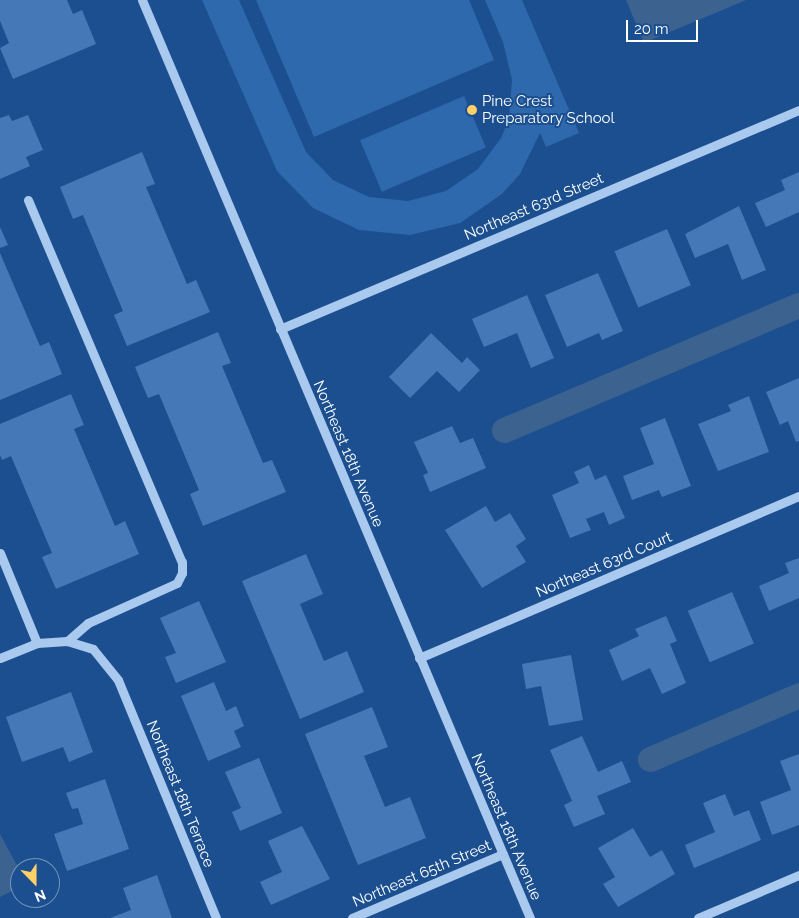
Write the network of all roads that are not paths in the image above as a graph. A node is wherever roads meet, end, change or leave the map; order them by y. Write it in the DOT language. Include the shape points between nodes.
graph roads {
  1 [pos="142,0"];
  2 [pos="799,110"];
  3 [pos="28,200"];
  4 [pos="280,329"];
  5 [pos="799,496"];
  6 [pos="0,552"];
  7 [pos="67,641"];
  8 [pos="37,643"];
  9 [pos="0,658"];
  10 [pos="419,658"];
  11 [pos="503,854"];
  12 [pos="799,875"];
  13 [pos="216,918"];
  14 [pos="352,918"];
  15 [pos="530,918"];
  16 [pos="698,918"];
  1 -- 4 [label="street, Northeast 18th Avenue"];
  2 -- 4 [label="street, Northeast 63rd Street"];
  3 -- 7 [label="street" via="182,562 182,573 177,583 88,623"];
  4 -- 10 [label="street, Northeast 18th Avenue"];
  5 -- 10 [label="street, Northeast 63rd Court"];
  6 -- 8 [label="street"];
  7 -- 8 [label="street"];
  7 -- 13 [label="street, Northeast 18th Terrace" via="92,649 118,680"];
  8 -- 9 [label="street"];
  10 -- 11 [label="street, Northeast 18th Avenue"];
  11 -- 14 [label="street, Northeast 65th Street"];
  11 -- 15 [label="street, Northeast 18th Avenue"];
  12 -- 16 [label="street"];
}
